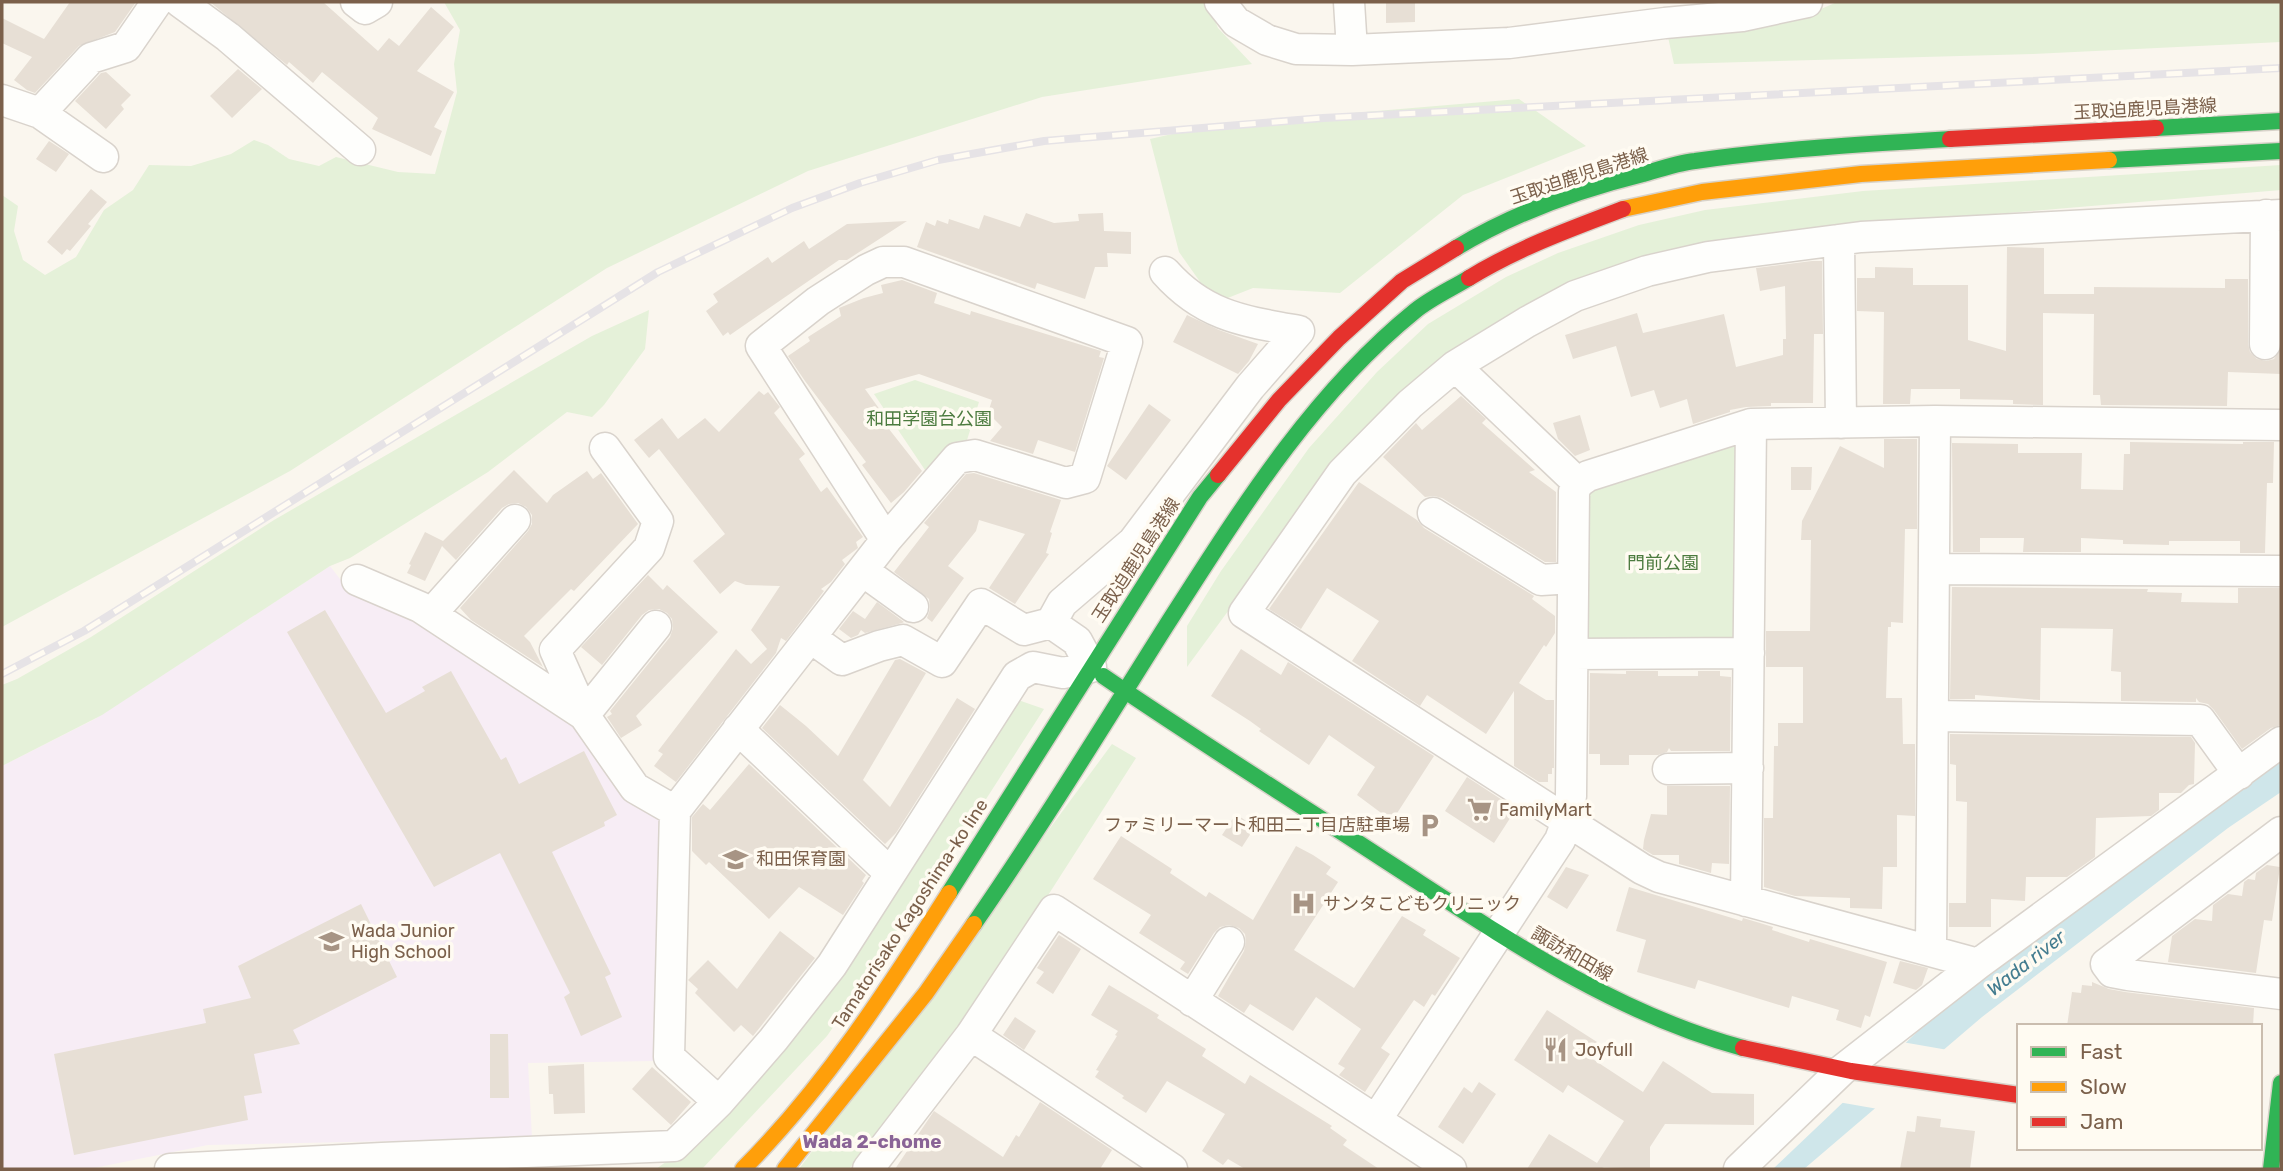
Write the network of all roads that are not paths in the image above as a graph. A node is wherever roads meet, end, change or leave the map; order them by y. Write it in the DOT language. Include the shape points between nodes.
graph roads {
  1 [pos="157,2"];
  2 [pos="180,2"];
  3 [pos="356,2"];
  4 [pos="377,2"];
  5 [pos="1220,2"];
  6 [pos="1349,2"];
  7 [pos="1807,2"];
  8 [pos="1664,12"];
  9 [pos="1352,50"];
  10 [pos="2,100"];
  11 [pos="40,113"];
  12 [pos="2281,121"];
  13 [pos="360,150"];
  14 [pos="2281,151"];
  15 [pos="103,157"];
  16 [pos="2274,215"];
  17 [pos="1839,240"];
  18 [pos="1165,272"];
  19 [pos="2265,344"];
  20 [pos="1455,366"];
  21 [pos="1935,421"];
  22 [pos="1841,422"];
  23 [pos="1751,424"];
  24 [pos="2281,425"];
  25 [pos="605,448"];
  26 [pos="1578,482"];
  27 [pos="1433,513"];
  28 [pos="515,520"];
  29 [pos="886,540"];
  30 [pos="1934,569"];
  31 [pos="2281,570"];
  32 [pos="863,571"];
  33 [pos="1573,578"];
  34 [pos="358,580"];
  35 [pos="913,607"];
  36 [pos="430,614"];
  37 [pos="1051,623"];
  38 [pos="656,626"];
  39 [pos="811,638"];
  40 [pos="1749,653"];
  41 [pos="1573,654"];
  42 [pos="1091,667"];
  43 [pos="1124,691"];
  44 [pos="584,715"];
  45 [pos="1933,716"];
  46 [pos="738,729"];
  47 [pos="2281,742"];
  48 [pos="1748,768"];
  49 [pos="1668,769"];
  50 [pos="2239,774"];
  51 [pos="675,811"];
  52 [pos="1567,821"];
  53 [pos="2281,832"];
  54 [pos="890,873"];
  55 [pos="1746,901"];
  56 [pos="1500,934"];
  57 [pos="1229,942"];
  58 [pos="1931,951"];
  59 [pos="1978,964"];
  60 [pos="2281,994"];
  61 [pos="1192,1000"];
  62 [pos="971,1035"];
  63 [pos="1856,1072"];
  64 [pos="2281,1083"];
  65 [pos="2017,1095"];
  66 [pos="719,1102"];
  67 [pos="1376,1121"];
  68 [pos="2272,1132"];
  69 [pos="674,1146"];
  70 [pos="386,1163"];
  71 [pos="177,1169"];
  72 [pos="642,1169"];
  73 [pos="743,1169"];
  74 [pos="785,1169"];
  75 [pos="869,1169"];
  76 [pos="1172,1169"];
  77 [pos="1451,1169"];
  78 [pos="1739,1169"];
  79 [pos="2270,1169"];
  1 -- 11 [label="street" via="126,47 91,58"];
  2 -- 13 [label="street" via="265,67"];
  3 -- 4 [label="street" via="365,9"];
  5 -- 9 [label="street" via="1236,22 1267,40 1296,48"];
  6 -- 9 [label="street"];
  7 -- 8 [label="street" via="1742,16"];
  8 -- 9 [label="street" via="1509,43"];
  10 -- 11 [label="street"];
  11 -- 15 [label="street"];
  12 -- 42 [label="main road, 玉取迫鹿児島港線" via="1865,144 1693,162 1618,180 1487,229 1402,281 1279,400 1200,498"];
  14 -- 43 [label="main road" via="1861,174 1702,192 1631,206 1508,256 1416,310 1360,362 1298,431 1233,521"];
  16 -- 17 [label="street"];
  16 -- 19 [label="street"];
  17 -- 20 [label="street" via="1708,257 1647,271 1575,296"];
  17 -- 22 [label="street"];
  18 -- 37 [label="street" via="1182,291 1220,314 1299,331 1133,542 1062,603"];
  20 -- 26 [label="street"];
  20 -- 52 [label="street" via="1342,473 1244,613"];
  21 -- 22 [label="street"];
  21 -- 24 [label="street"];
  21 -- 30 [label="street"];
  22 -- 23 [label="street"];
  23 -- 26 [label="street"];
  23 -- 40 [label="street"];
  25 -- 44 [label="street" via="658,521 649,548 555,650"];
  26 -- 33 [label="street" via="1574,491"];
  27 -- 33 [label="street" via="1462,545 1541,580"];
  28 -- 36 [label="street"];
  29 -- 29 [label="street" via="761,346 866,270 894,261 1127,342 1085,478 1066,483 975,455 957,458"];
  29 -- 32 [label="street"];
  30 -- 31 [label="street"];
  30 -- 45 [label="street"];
  32 -- 35 [label="street"];
  32 -- 39 [label="street"];
  33 -- 41 [label="street"];
  34 -- 36 [label="street"];
  36 -- 44 [label="street"];
  37 -- 39 [label="street" via="1024,630 981,604 942,662 903,640 842,660"];
  37 -- 42 [label="street" via="1077,641"];
  38 -- 44 [label="street"];
  39 -- 46 [label="street"];
  40 -- 41 [label="street"];
  40 -- 48 [label="street"];
  41 -- 52 [label="street"];
  42 -- 43 [label="main road, 諏訪和田線"];
  42 -- 54 [label="street" via="1063,673 1033,667 1017,676"];
  42 -- 73 [label="main road, Tamatorisako Kagoshima-ko line" via="900,970 835,1062"];
  43 -- 56 [label="main road, 諏訪和田線"];
  43 -- 74 [label="main road" via="926,993"];
  44 -- 51 [label="street" via="635,788"];
  45 -- 50 [label="street" via="2200,720"];
  45 -- 58 [label="street"];
  46 -- 51 [label="street"];
  46 -- 54 [label="street"];
  47 -- 50 [label="street"];
  48 -- 49 [label="street"];
  48 -- 55 [label="street"];
  50 -- 59 [label="street"];
  51 -- 66 [label="street" via="669,1057"];
  52 -- 55 [label="street" via="1659,877"];
  52 -- 56 [label="street" via="1560,840"];
  53 -- 60 [label="street" via="2106,964 2112,972 2128,975"];
  54 -- 66 [label="street" via="832,965"];
  55 -- 58 [label="street"];
  56 -- 63 [label="main road, 諏訪和田線" via="1591,989 1685,1030 1746,1050"];
  56 -- 67 [label="street"];
  57 -- 61 [label="street"];
  58 -- 59 [label="street"];
  59 -- 63 [label="street"];
  61 -- 62 [label="street" via="1054,910"];
  61 -- 67 [label="street"];
  62 -- 75 [label="street"];
  62 -- 76 [label="street"];
  63 -- 65 [label="main road, 諏訪和田線"];
  63 -- 78 [label="street"];
  64 -- 68 [label="main road"];
  66 -- 69 [label="street"];
  67 -- 77 [label="street"];
  68 -- 79 [label="main road"];
  69 -- 70 [label="street"];
  69 -- 72 [label="street"];
  70 -- 71 [label="street"];
}
